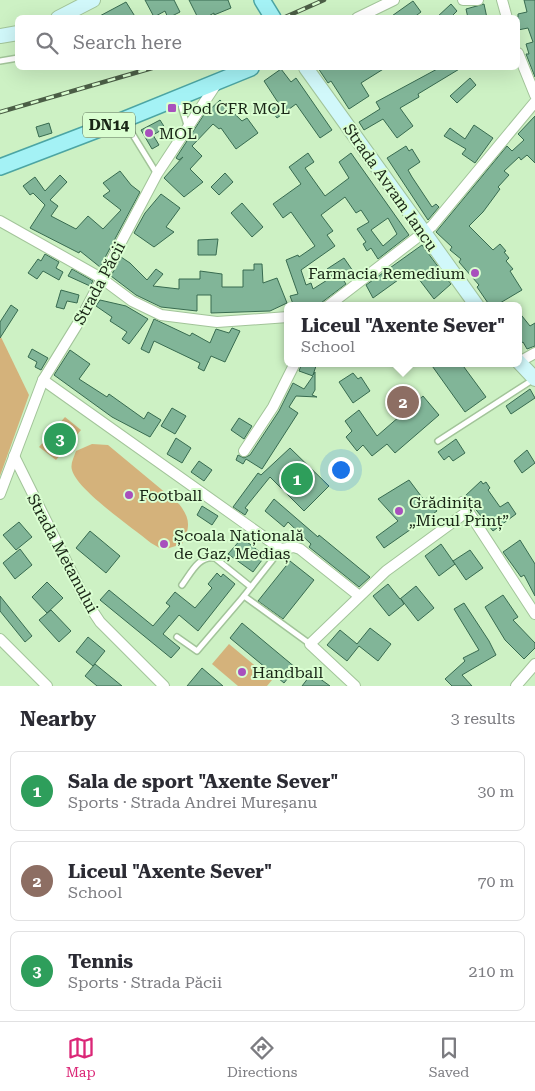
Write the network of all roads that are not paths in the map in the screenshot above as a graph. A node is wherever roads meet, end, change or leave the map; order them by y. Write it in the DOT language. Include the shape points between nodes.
graph roads {
  1 [pos="94,0"];
  2 [pos="394,0"];
  3 [pos="463,0"];
  4 [pos="478,0"];
  5 [pos="502,0"];
  6 [pos="64,15"];
  7 [pos="364,15"];
  8 [pos="506,15"];
  9 [pos="15,34"];
  10 [pos="0,36"];
  11 [pos="520,58"];
  12 [pos="15,59"];
  13 [pos="0,62"];
  14 [pos="246,70"];
  15 [pos="307,70"];
  16 [pos="217,82"];
  17 [pos="535,95"];
  18 [pos="178,98"];
  19 [pos="535,102"];
  20 [pos="123,120"];
  21 [pos="187,125"];
  22 [pos="0,167"];
  23 [pos="157,174"];
  24 [pos="0,220"];
  25 [pos="424,233"];
  26 [pos="101,278"];
  27 [pos="333,302"];
  28 [pos="474,302"];
  29 [pos="284,317"];
  30 [pos="535,353"];
  31 [pos="522,360"];
  32 [pos="522,364"];
  33 [pos="293,367"];
  34 [pos="535,379"];
  35 [pos="43,380"];
  36 [pos="438,441"];
  37 [pos="244,451"];
  38 [pos="14,456"];
  39 [pos="0,494"];
  40 [pos="462,502"];
  41 [pos="468,511"];
  42 [pos="281,550"];
  43 [pos="182,585"];
  44 [pos="251,587"];
  45 [pos="358,595"];
  46 [pos="244,596"];
  47 [pos="535,614"];
  48 [pos="177,637"];
  49 [pos="0,639"];
  50 [pos="310,644"];
  51 [pos="535,664"];
  52 [pos="46,686"];
  53 [pos="164,686"];
  54 [pos="354,686"];
  55 [pos="516,686"];
  1 -- 6 [label="main road"];
  2 -- 7 [label="street"];
  3 -- 4 [label="street"];
  5 -- 8 [label="street"];
  9 -- 10 [label="main road"];
  11 -- 17 [label="street"];
  12 -- 13 [label="lane"];
  14 -- 16 [label="main road, DN14"];
  15 -- 25 [label="main road, Strada Avram Iancu"];
  16 -- 18 [label="main road, DN14"];
  16 -- 21 [label="street, Strada Păcii"];
  18 -- 20 [label="main road, DN14"];
  18 -- 21 [label="lane"];
  19 -- 25 [label="street"];
  20 -- 22 [label="main road, DN14"];
  20 -- 23 [label="lane"];
  21 -- 23 [label="street, Strada Păcii"];
  23 -- 26 [label="street, Strada Păcii"];
  24 -- 26 [label="street"];
  25 -- 27 [label="street"];
  25 -- 28 [label="main road, Strada Avram Iancu"];
  26 -- 29 [label="street" via="132,301 161,315 217,322"];
  26 -- 35 [label="street, Strada Păcii" via="80,320"];
  30 -- 31 [label="street"];
  32 -- 34 [label="main road"];
  33 -- 37 [label="street" via="273,407"];
  34 -- 36 [label="lane"];
  35 -- 38 [label="street, Strada Păcii"];
  35 -- 42 [label="street"];
  38 -- 39 [label="street, Strada Păcii"];
  38 -- 53 [label="street, Strada Metanului" via="86,601 100,622"];
  40 -- 41 [label="street"];
  41 -- 45 [label="street"];
  41 -- 47 [label="street"];
  42 -- 44 [label="lane"];
  42 -- 45 [label="street" via="300,549"];
  43 -- 44 [label="lane" via="200,561 209,557 215,558"];
  44 -- 46 [label="lane"];
  45 -- 50 [label="street"];
  46 -- 48 [label="lane" via="197,651"];
  46 -- 50 [label="lane"];
  49 -- 52 [label="street"];
  50 -- 54 [label="street"];
  51 -- 55 [label="street"];
}
